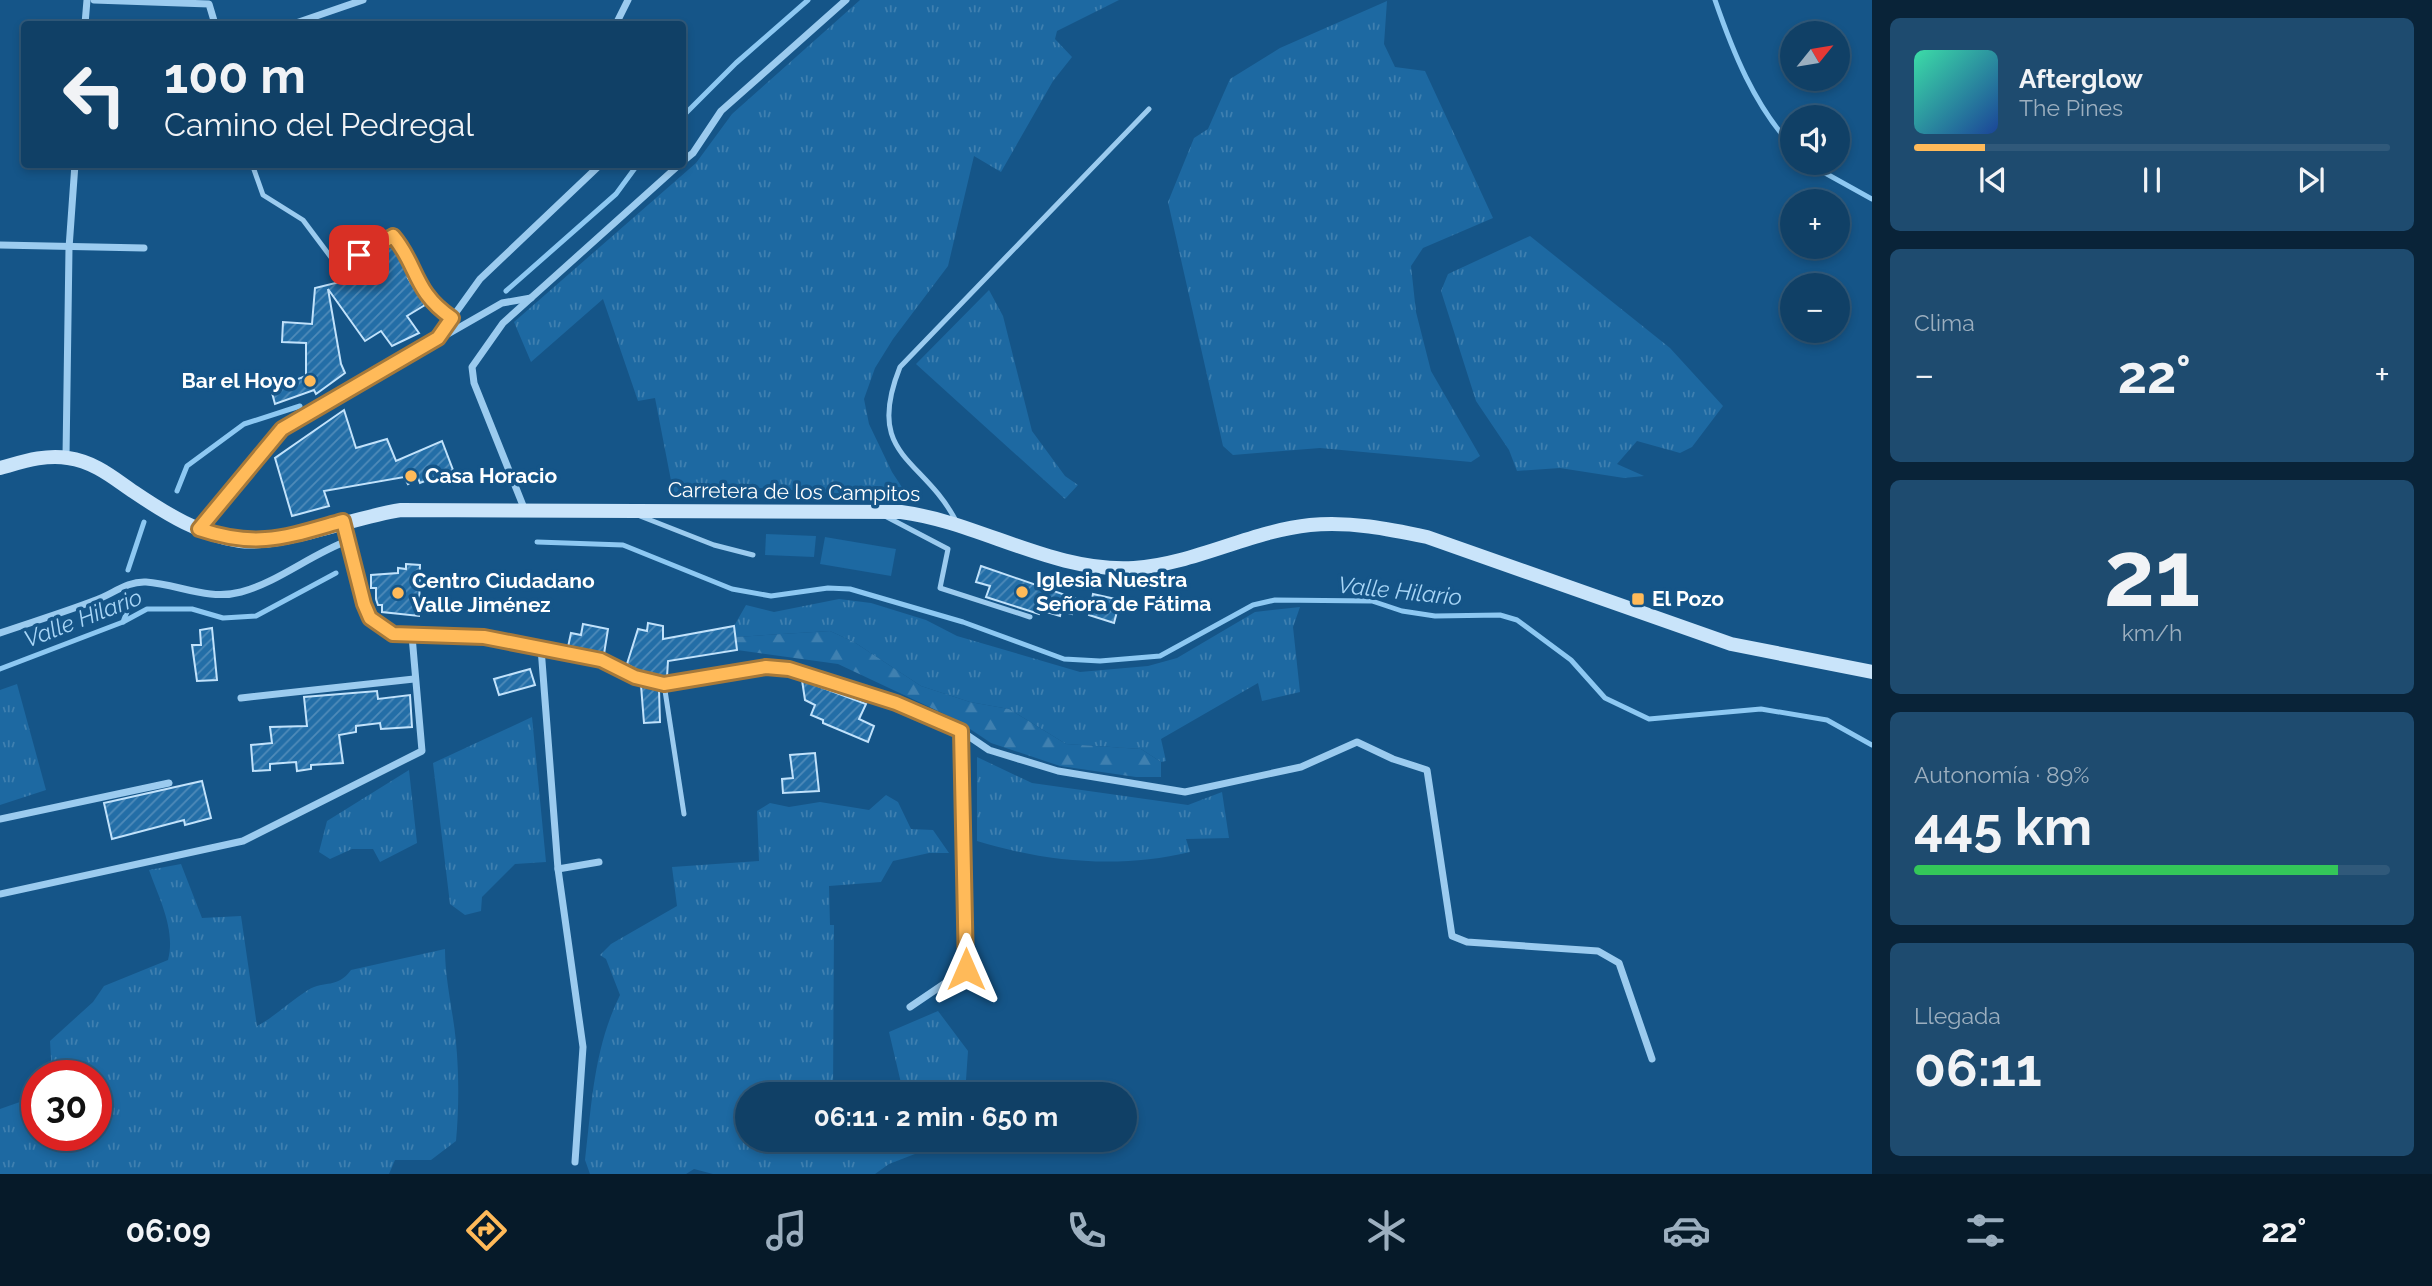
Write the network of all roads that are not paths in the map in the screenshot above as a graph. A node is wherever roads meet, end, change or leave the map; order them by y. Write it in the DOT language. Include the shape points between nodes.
graph roads {
  1 [pos="87,0"];
  2 [pos="94,0"];
  3 [pos="363,0"];
  4 [pos="628,0"];
  5 [pos="846,0"];
  6 [pos="85,21"];
  7 [pos="214,21"];
  8 [pos="302,21"];
  9 [pos="618,21"];
  10 [pos="1149,110"];
  11 [pos="686,157"];
  12 [pos="75,168"];
  13 [pos="253,168"];
  14 [pos="597,168"];
  15 [pos="675,168"];
  16 [pos="0,245"];
  17 [pos="69,248"];
  18 [pos="144,248"];
  19 [pos="532,298"];
  20 [pos="452,318"];
  21 [pos="438,338"];
  22 [pos="66,457"];
  23 [pos="0,468"];
  24 [pos="524,509"];
  25 [pos="624,509"];
  26 [pos="876,512"];
  27 [pos="343,521"];
  28 [pos="959,527"];
  29 [pos="199,529"];
  30 [pos="346,541"];
  31 [pos="753,555"];
  32 [pos="1030,617"];
  33 [pos="0,633"];
  34 [pos="412,636"];
  35 [pos="541,648"];
  36 [pos="1872,672"];
  37 [pos="414,679"];
  38 [pos="664,684"];
  39 [pos="241,698"];
  40 [pos="961,731"];
  41 [pos="169,783"];
  42 [pos="684,814"];
  43 [pos="0,819"];
  44 [pos="599,862"];
  45 [pos="558,869"];
  46 [pos="0,894"];
  47 [pos="910,1007"];
  48 [pos="1652,1059"];
  49 [pos="575,1162"];
  1 -- 6 [label="street"];
  2 -- 7 [label="street" via="209,4"];
  3 -- 8 [label="street"];
  4 -- 9 [label="street"];
  5 -- 11 [label="street" via="722,111"];
  10 -- 28 [label="lane" via="900,367 888,411 890,431 911,467 947,503"];
  12 -- 17 [label="street"];
  13 -- 20 [label="lane" via="263,195 303,220 333,260 342,262 393,236 435,307"];
  14 -- 20 [label="street" via="481,279"];
  15 -- 19 [label="street"];
  16 -- 17 [label="street"];
  17 -- 18 [label="street"];
  17 -- 22 [label="street"];
  19 -- 21 [label="street" via="502,303"];
  19 -- 24 [label="street" via="503,323 472,367"];
  20 -- 21 [label="street"];
  21 -- 29 [label="street" via="282,429"];
  22 -- 23 [label="main road, Carretera de los Campitos"];
  22 -- 29 [label="main road, Carretera de los Campitos" via="110,473"];
  24 -- 25 [label="main road, Carretera de los Campitos"];
  24 -- 27 [label="main road, Carretera de los Campitos" via="401,510"];
  25 -- 26 [label="main road, Carretera de los Campitos"];
  25 -- 31 [label="lane" via="676,532"];
  26 -- 28 [label="main road, Carretera de los Campitos" via="930,516"];
  26 -- 32 [label="lane" via="948,549 940,588"];
  27 -- 29 [label="main road, Carretera de los Campitos" via="273,540 241,541"];
  27 -- 30 [label="street"];
  28 -- 36 [label="main road, Carretera de los Campitos" via="1068,561 1133,568 1308,525 1382,527 1427,537 1731,644"];
  30 -- 33 [label="street" via="243,592 201,593 145,582 127,585"];
  30 -- 34 [label="street" via="370,618 393,634"];
  34 -- 35 [label="street" via="484,637"];
  34 -- 37 [label="street"];
  35 -- 38 [label="street" via="601,660 635,677"];
  35 -- 45 [label="street"];
  37 -- 39 [label="street"];
  37 -- 46 [label="street" via="422,751 243,841"];
  38 -- 40 [label="street" via="766,667 789,669 896,703"];
  38 -- 42 [label="lane"];
  40 -- 47 [label="street" via="966,969"];
  40 -- 48 [label="street" via="989,750 1058,771 1185,792 1301,767 1357,742 1427,770 1452,936 1467,942 1598,951 1619,963"];
  41 -- 43 [label="street"];
  44 -- 45 [label="street"];
  45 -- 49 [label="street" via="583,1047"];
}
